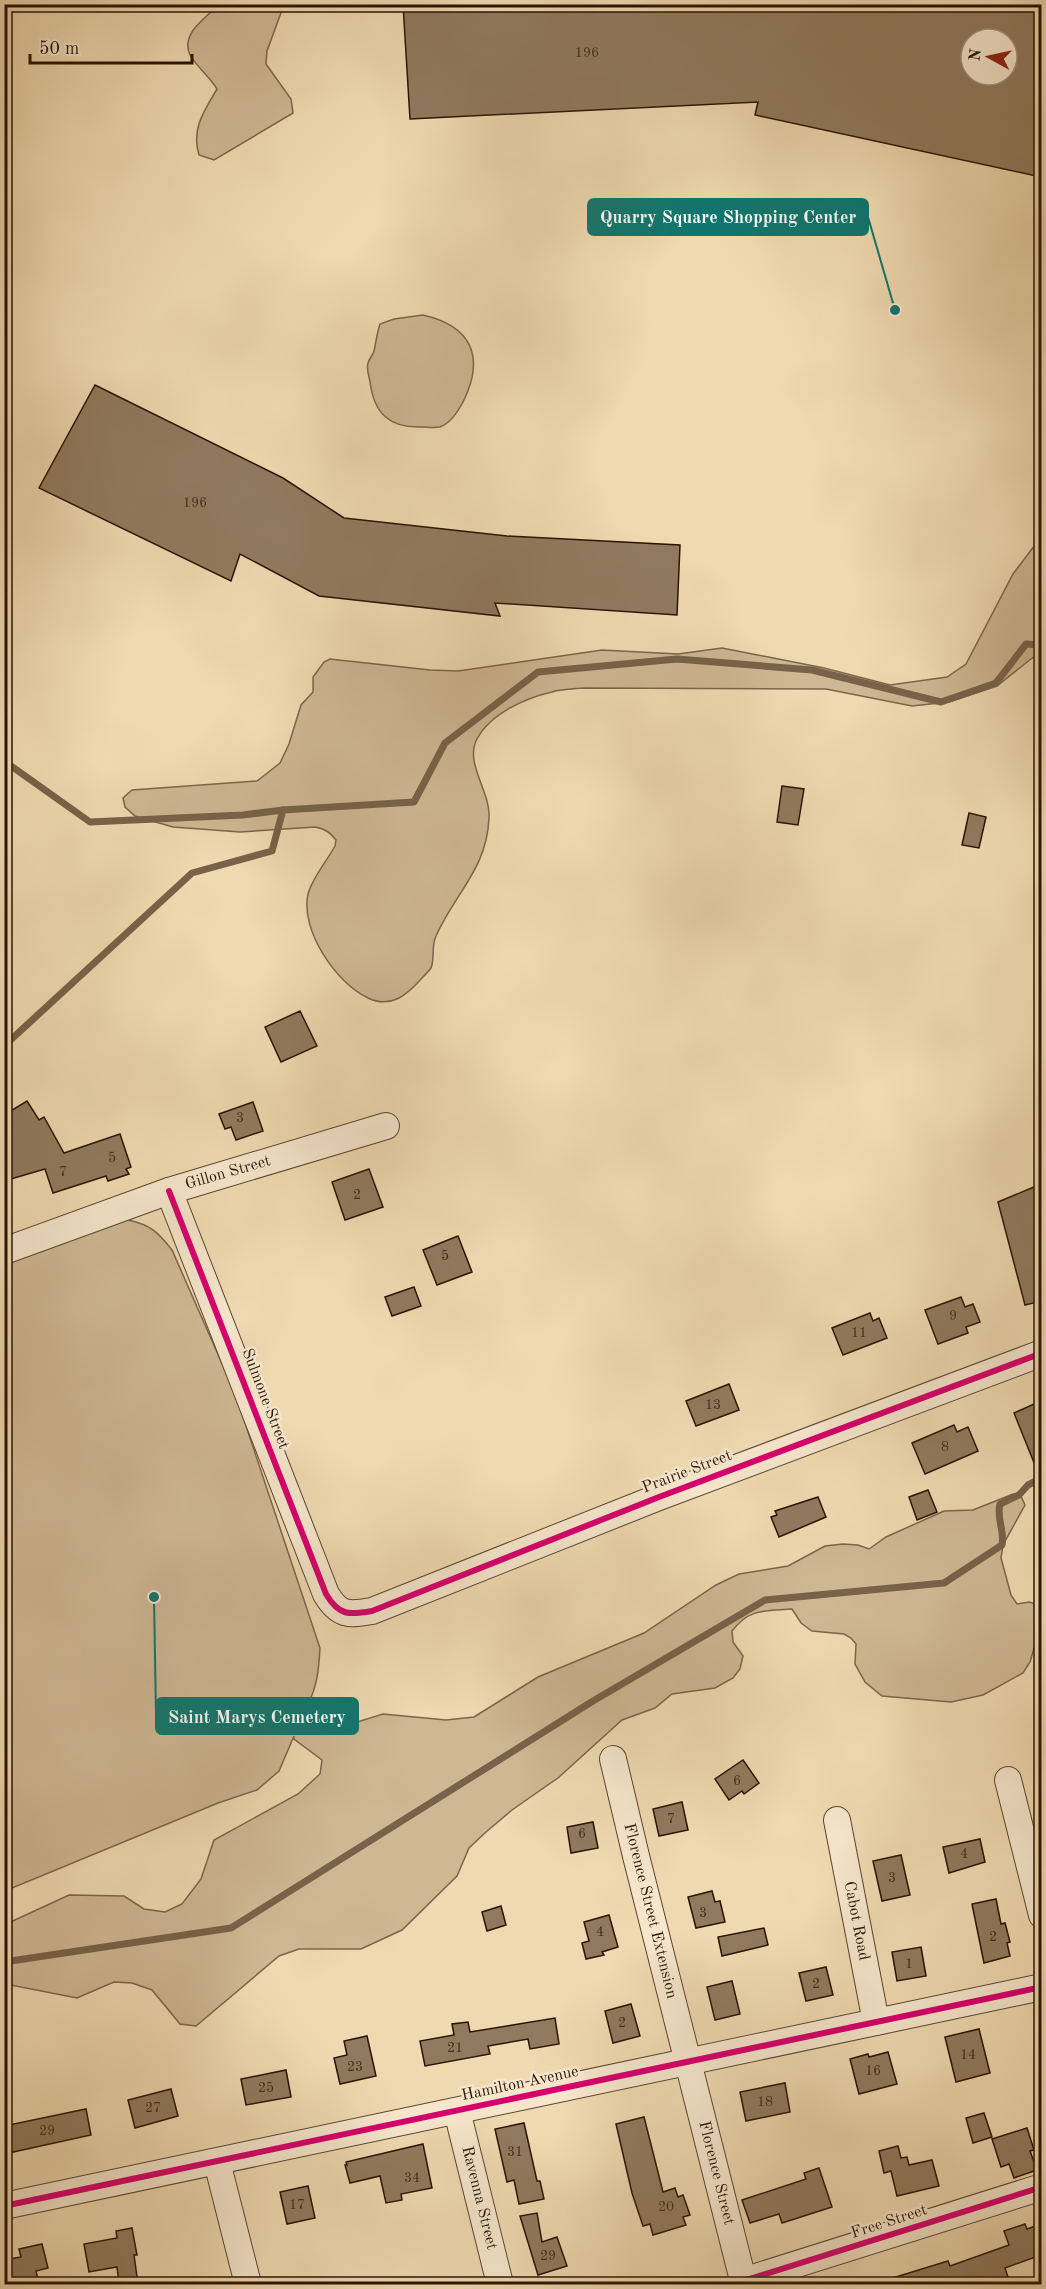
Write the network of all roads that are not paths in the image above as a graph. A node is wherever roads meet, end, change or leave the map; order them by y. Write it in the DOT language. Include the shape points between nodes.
graph roads {
  1 [pos="386,1126"];
  2 [pos="169,1191"];
  3 [pos="4,1251"];
  4 [pos="1041,1353"];
  5 [pos="344,1612"];
  6 [pos="613,1759"];
  7 [pos="1008,1780"];
  8 [pos="837,1820"];
  9 [pos="1041,1916"];
  10 [pos="1041,1987"];
  11 [pos="876,2022"];
  12 [pos="687,2062"];
  13 [pos="457,2112"];
  14 [pos="217,2162"];
  15 [pos="1041,2187"];
  16 [pos="4,2206"];
  17 [pos="744,2283"];
  18 [pos="248,2284"];
  19 [pos="500,2284"];
  1 -- 2 [label="street, Gillon Street"];
  2 -- 3 [label="street, Gillon Street"];
  2 -- 5 [label="street, Sulmone Street" via="326,1594 333,1606"];
  4 -- 5 [label="street, Prairie Street" via="659,1497 372,1611"];
  6 -- 12 [label="street, Florence Street Extension"];
  7 -- 9 [label="street"];
  8 -- 11 [label="street, Cabot Road"];
  10 -- 11 [label="street, Hamilton Avenue"];
  11 -- 12 [label="street, Hamilton Avenue"];
  12 -- 13 [label="street, Hamilton Avenue"];
  12 -- 17 [label="street, Florence Street"];
  13 -- 14 [label="street, Hamilton Avenue"];
  13 -- 19 [label="street, Ravenna Street"];
  14 -- 16 [label="street, Hamilton Avenue"];
  14 -- 18 [label="street"];
  15 -- 17 [label="street, Free Street"];
}
